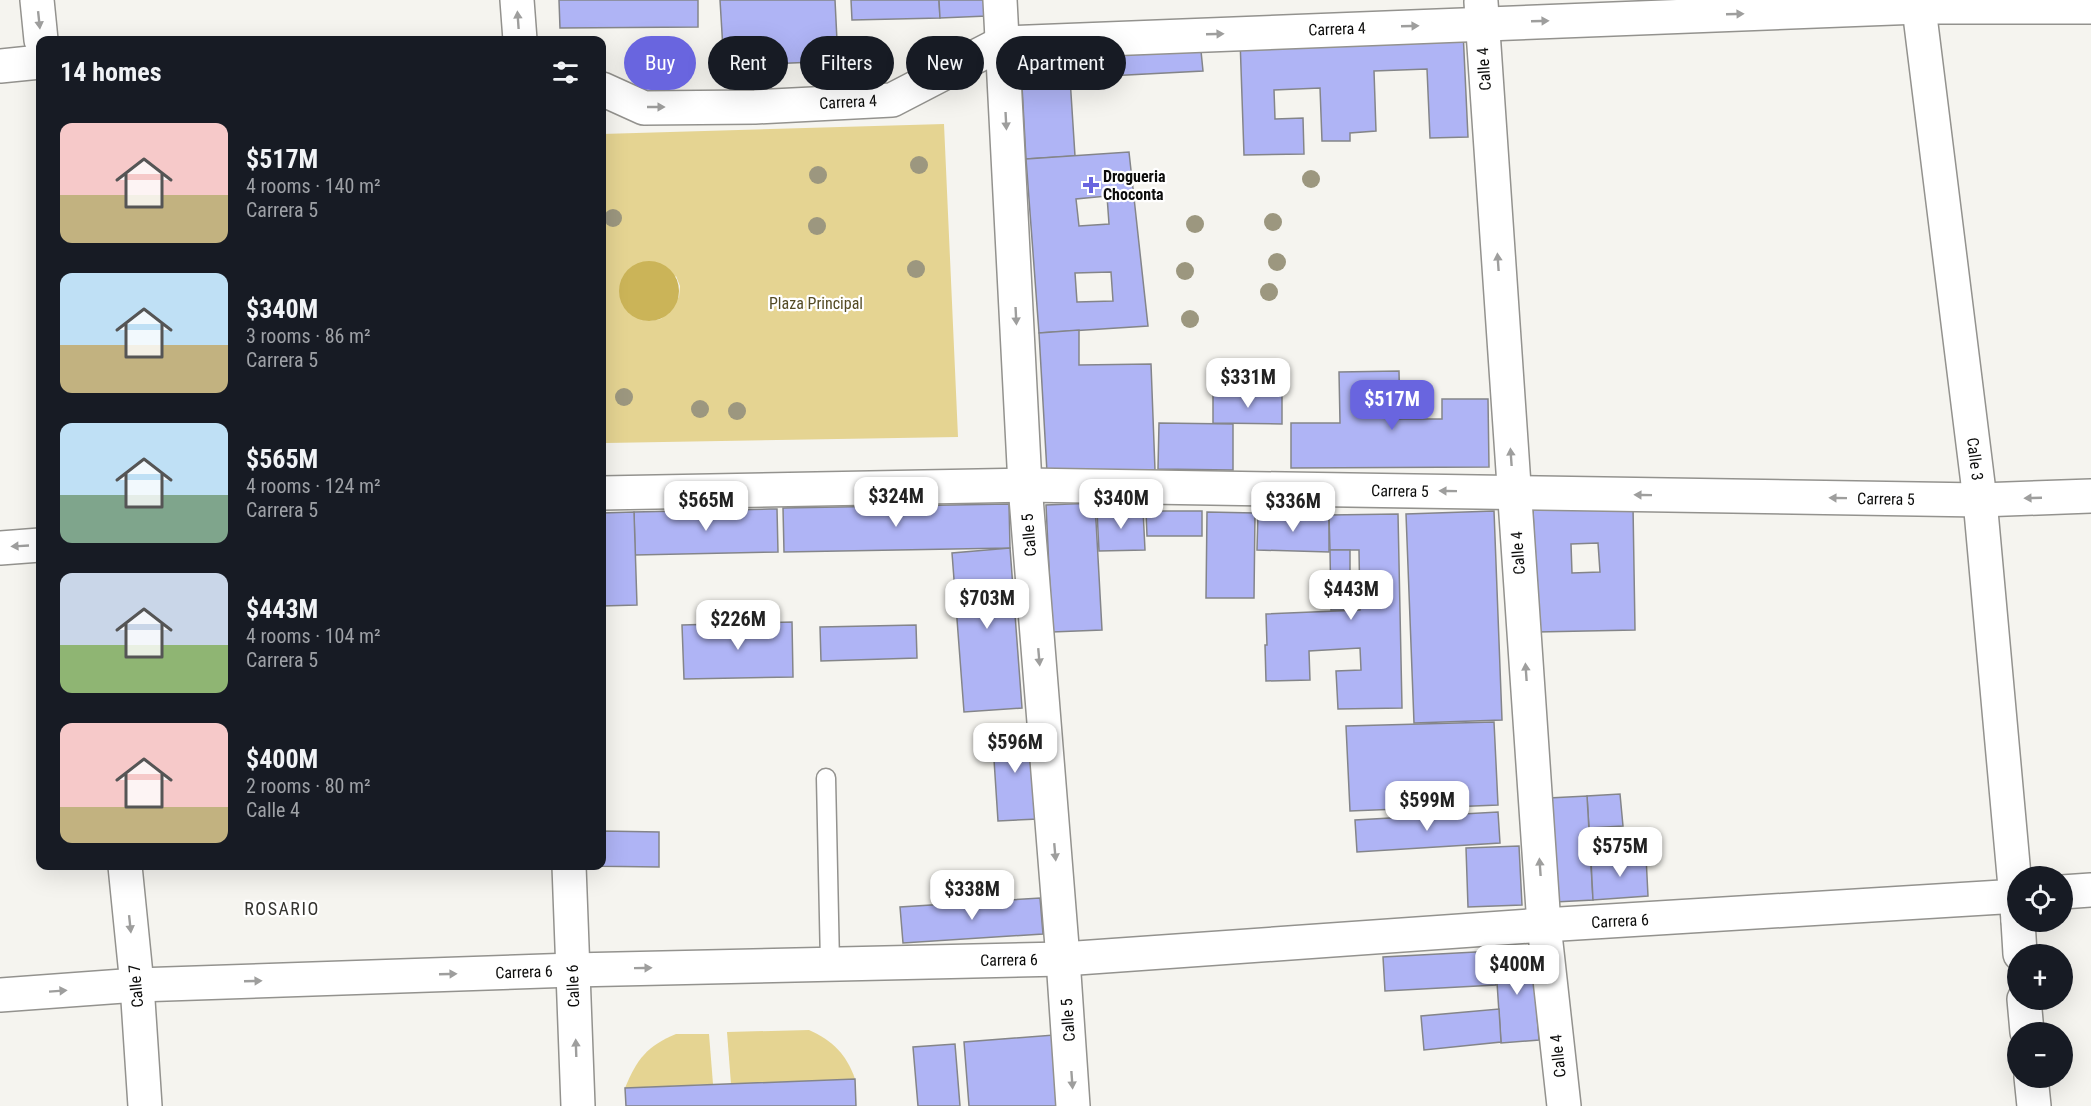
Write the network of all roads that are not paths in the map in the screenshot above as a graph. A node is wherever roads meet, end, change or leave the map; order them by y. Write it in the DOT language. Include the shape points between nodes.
graph roads {
  1 [pos="37,0"];
  2 [pos="517,0"];
  3 [pos="1000,0"];
  4 [pos="1919,4"];
  5 [pos="2091,7"];
  6 [pos="1481,11"];
  7 [pos="41,36"];
  8 [pos="520,36"];
  9 [pos="1002,36"];
  10 [pos="1107,36"];
  11 [pos="996,46"];
  12 [pos="36,62"];
  13 [pos="0,66"];
  14 [pos="1004,90"];
  15 [pos="606,91"];
  16 [pos="1025,485"];
  17 [pos="1514,492"];
  18 [pos="606,493"];
  19 [pos="2091,496"];
  20 [pos="1980,500"];
  21 [pos="36,545"];
  22 [pos="0,548"];
  23 [pos="826,778"];
  24 [pos="2013,866"];
  25 [pos="124,870"];
  26 [pos="569,870"];
  27 [pos="2091,890"];
  28 [pos="2073,891"];
  29 [pos="2007,909"];
  30 [pos="1544,925"];
  31 [pos="1064,959"];
  32 [pos="830,964"];
  33 [pos="573,970"];
  34 [pos="137,985"];
  35 [pos="0,995"];
  36 [pos="2032,1088"];
  37 [pos="145,1106"];
  38 [pos="578,1106"];
  39 [pos="1073,1106"];
  40 [pos="1564,1106"];
  41 [pos="2034,1106"];
  1 -- 7 [label="street, one-way"];
  8 -- 2 [label="street, one-way"];
  3 -- 9 [label="street, Calle 5"];
  4 -- 5 [label="street, Carrera 4"];
  6 -- 4 [label="street, Carrera 4, one-way"];
  4 -- 20 [label="street, Calle 3"];
  10 -- 6 [label="street, Carrera 4, one-way"];
  17 -- 6 [label="street, Calle 4, one-way"];
  15 -- 11 [label="street, Carrera 4, one-way" via="644,108 892,100"];
  12 -- 13 [label="street"];
  14 -- 16 [label="street, Calle 5, one-way"];
  17 -- 16 [label="street, Carrera 5, one-way"];
  16 -- 18 [label="street, Carrera 5"];
  16 -- 31 [label="street, Calle 5, one-way"];
  20 -- 17 [label="street, Carrera 5, one-way"];
  30 -- 17 [label="street, Calle 4, one-way"];
  19 -- 20 [label="street, Carrera 5, one-way"];
  20 -- 24 [label="street, Calle 3"];
  21 -- 22 [label="street, one-way"];
  23 -- 32 [label="lane"];
  25 -- 34 [label="street, Calle 7, one-way"];
  26 -- 33 [label="street, Calle 6"];
  27 -- 28 [label="street"];
  29 -- 30 [label="street, Carrera 6"];
  30 -- 31 [label="street, Carrera 6"];
  30 -- 40 [label="street, Calle 4"];
  31 -- 32 [label="street, Carrera 6"];
  31 -- 39 [label="street, Calle 5, one-way"];
  33 -- 32 [label="street, Carrera 6, one-way"];
  34 -- 33 [label="street, Carrera 6, one-way"];
  38 -- 33 [label="street, Calle 6, one-way"];
  35 -- 34 [label="street, Carrera 6, one-way"];
  34 -- 37 [label="street, Calle 7"];
  36 -- 41 [label="street"];
}
